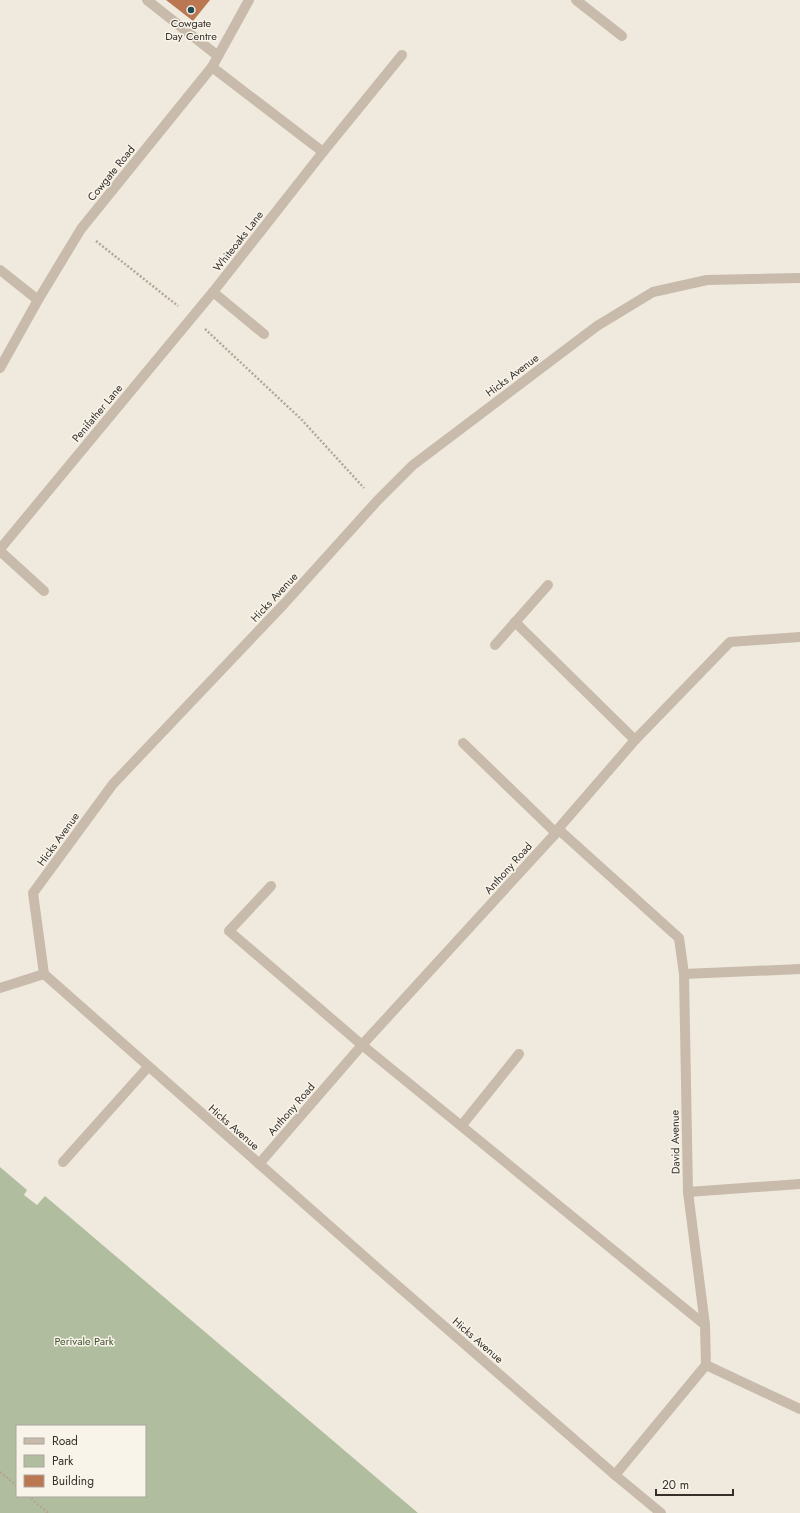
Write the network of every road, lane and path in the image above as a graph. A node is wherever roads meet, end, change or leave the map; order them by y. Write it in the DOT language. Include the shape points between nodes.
graph roads {
  1 [pos="147,0"];
  2 [pos="249,0"];
  3 [pos="576,0"];
  4 [pos="622,36"];
  5 [pos="402,55"];
  6 [pos="218,56"];
  7 [pos="212,67"];
  8 [pos="323,152"];
  9 [pos="81,229"];
  10 [pos="0,270"];
  11 [pos="800,278"];
  12 [pos="213,292"];
  13 [pos="38,300"];
  14 [pos="193,317"];
  15 [pos="264,334"];
  16 [pos="0,368"];
  17 [pos="377,501"];
  18 [pos="0,550"];
  19 [pos="548,585"];
  20 [pos="44,591"];
  21 [pos="515,622"];
  22 [pos="800,637"];
  23 [pos="494,645"];
  24 [pos="635,740"];
  25 [pos="463,743"];
  26 [pos="557,831"];
  27 [pos="271,886"];
  28 [pos="800,969"];
  29 [pos="44,974"];
  30 [pos="684,974"];
  31 [pos="0,988"];
  32 [pos="362,1045"];
  33 [pos="519,1054"];
  34 [pos="148,1067"];
  35 [pos="462,1125"];
  36 [pos="63,1162"];
  37 [pos="258,1164"];
  38 [pos="800,1184"];
  39 [pos="688,1192"];
  40 [pos="705,1325"];
  41 [pos="706,1365"];
  42 [pos="800,1408"];
  43 [pos="0,1472"];
  44 [pos="615,1475"];
  45 [pos="16,1485"];
  46 [pos="29,1497"];
  47 [pos="48,1513"];
  48 [pos="661,1513"];
  1 -- 6 [label="street"];
  2 -- 6 [label="street, Cowgate Road"];
  3 -- 4 [label="street"];
  5 -- 8 [label="street, Whiteoaks Lane"];
  6 -- 7 [label="street, Cowgate Road"];
  7 -- 8 [label="street"];
  7 -- 9 [label="street, Cowgate Road"];
  8 -- 12 [label="street, Whiteoaks Lane"];
  9 -- 13 [label="street, Cowgate Road"];
  9 -- 14 [label="path"];
  10 -- 13 [label="street"];
  11 -- 17 [label="street, Hicks Avenue" via="707,280 653,292 597,326 419,460"];
  12 -- 14 [label="street, Penifather Lane"];
  12 -- 15 [label="street"];
  13 -- 16 [label="street, Cowgate Road"];
  14 -- 17 [label="path" via="300,419"];
  14 -- 18 [label="street, Penifather Lane"];
  17 -- 29 [label="street, Hicks Avenue" via="284,604 113,784 33,893"];
  18 -- 20 [label="street, Penifather Lane"];
  19 -- 21 [label="street"];
  21 -- 23 [label="street"];
  21 -- 24 [label="street"];
  22 -- 24 [label="street, Anthony Road" via="730,642"];
  24 -- 26 [label="street, Anthony Road"];
  25 -- 26 [label="street, David Avenue"];
  26 -- 30 [label="street, David Avenue" via="679,938"];
  26 -- 32 [label="street, Anthony Road"];
  27 -- 32 [label="street" via="229,931"];
  28 -- 30 [label="street"];
  29 -- 31 [label="street"];
  29 -- 34 [label="street, Hicks Avenue"];
  30 -- 39 [label="street, David Avenue"];
  32 -- 35 [label="street"];
  32 -- 37 [label="street, Anthony Road"];
  33 -- 35 [label="street"];
  34 -- 36 [label="street"];
  34 -- 37 [label="street, Hicks Avenue"];
  35 -- 40 [label="street"];
  37 -- 44 [label="street, Hicks Avenue"];
  38 -- 39 [label="street"];
  39 -- 40 [label="street, David Avenue"];
  40 -- 41 [label="street, David Avenue"];
  41 -- 42 [label="street"];
  41 -- 44 [label="street"];
  43 -- 45 [label="path"];
  44 -- 48 [label="street, Hicks Avenue"];
  46 -- 47 [label="path"];
}
